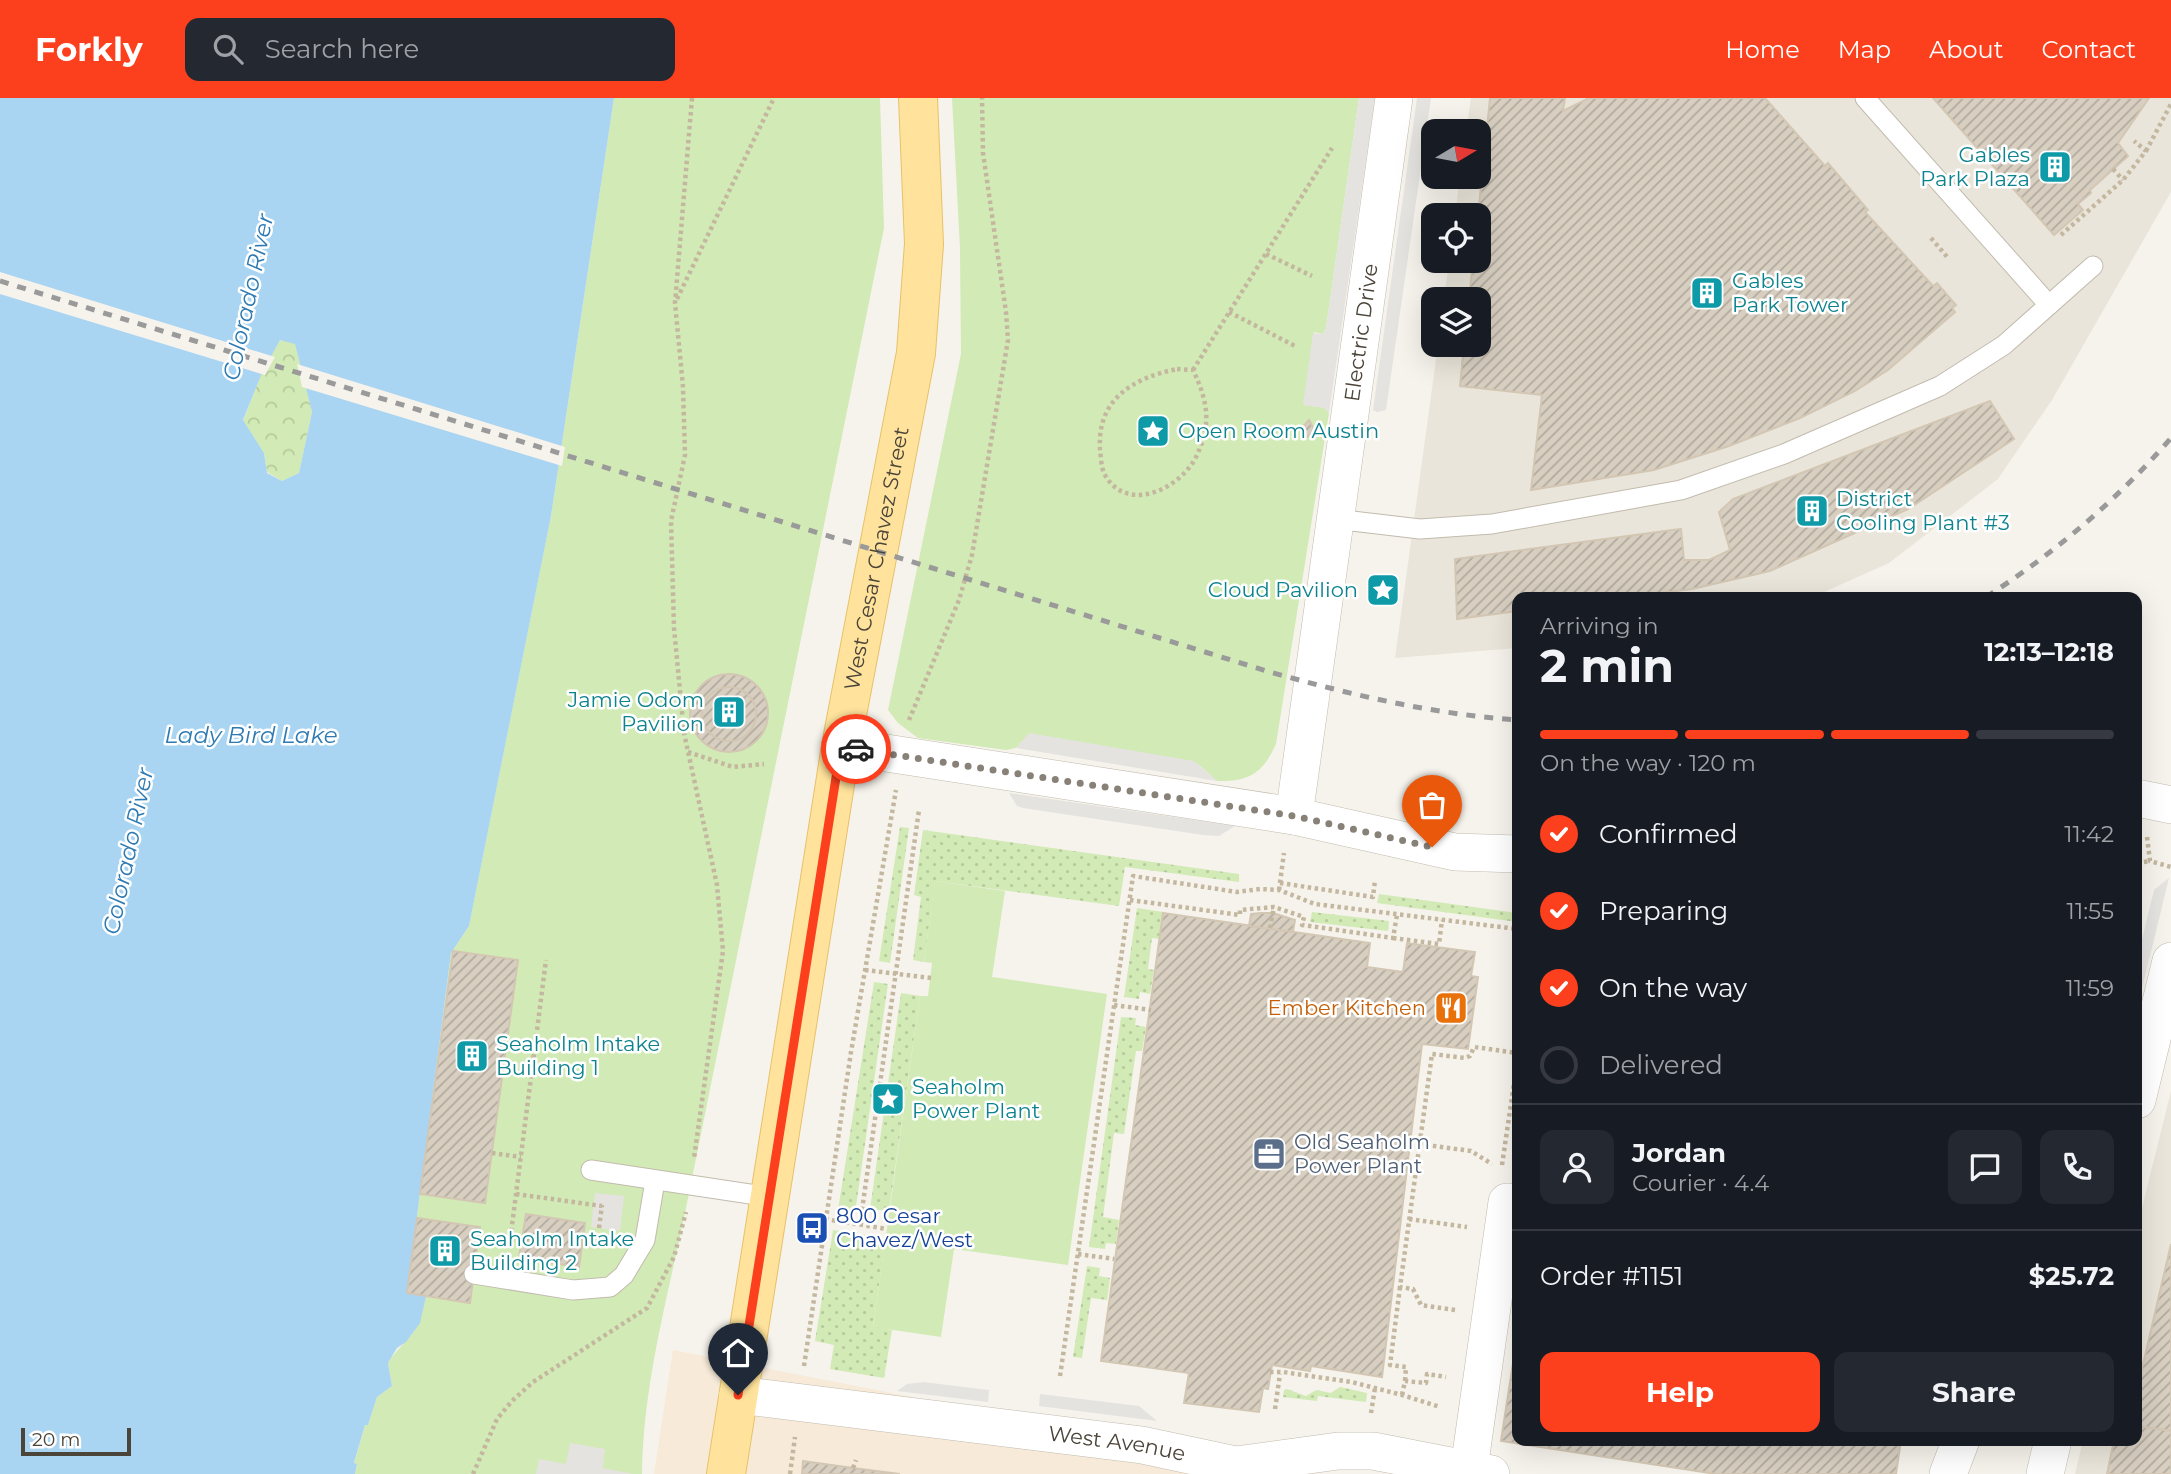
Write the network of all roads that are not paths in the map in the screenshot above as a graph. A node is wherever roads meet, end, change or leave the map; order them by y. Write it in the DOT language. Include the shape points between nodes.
graph roads {
  1 [pos="918,98"];
  2 [pos="1394,98"];
  3 [pos="1866,98"];
  4 [pos="2093,266"];
  5 [pos="2049,305"];
  6 [pos="1335,519"];
  7 [pos="841,746"];
  8 [pos="2142,802"];
  9 [pos="1294,816"];
  10 [pos="2160,818"];
  11 [pos="1512,854"];
  12 [pos="2171,961"];
  13 [pos="2142,1080"];
  14 [pos="591,1170"];
  15 [pos="655,1181"];
  16 [pos="770,1197"];
  17 [pos="1512,1202"];
  18 [pos="474,1274"];
  19 [pos="738,1395"];
  20 [pos="1959,1446"];
  21 [pos="2052,1446"];
  22 [pos="1236,1469"];
  23 [pos="1480,1471"];
  24 [pos="726,1474"];
  25 [pos="1948,1474"];
  26 [pos="2045,1474"];
  1 -- 7 [label="main road, West Cesar Chavez Street" via="924,244 916,353"];
  2 -- 6 [label="street, Electric Drive"];
  3 -- 5 [label="lane"];
  4 -- 5 [label="lane"];
  5 -- 6 [label="lane" via="2004,345 1940,386 1784,454 1681,490 1492,524 1420,529"];
  6 -- 9 [label="street, Electric Drive"];
  7 -- 9 [label="street"];
  7 -- 16 [label="main road, West Cesar Chavez Street"];
  8 -- 10 [label="street"];
  9 -- 11 [label="street" via="1455,852"];
  12 -- 13 [label="street"];
  14 -- 15 [label="lane"];
  15 -- 16 [label="lane"];
  15 -- 18 [label="lane" via="645,1240 624,1275 610,1287 573,1290"];
  16 -- 19 [label="main road, West Cesar Chavez Street"];
  17 -- 23 [label="street" via="1507,1202 1485,1358"];
  19 -- 22 [label="street, West Avenue" via="1142,1445"];
  19 -- 24 [label="main road, West Cesar Chavez Street"];
  20 -- 25 [label="street"];
  21 -- 26 [label="street"];
  22 -- 23 [label="street, West Avenue" via="1338,1451 1373,1451"];
}
